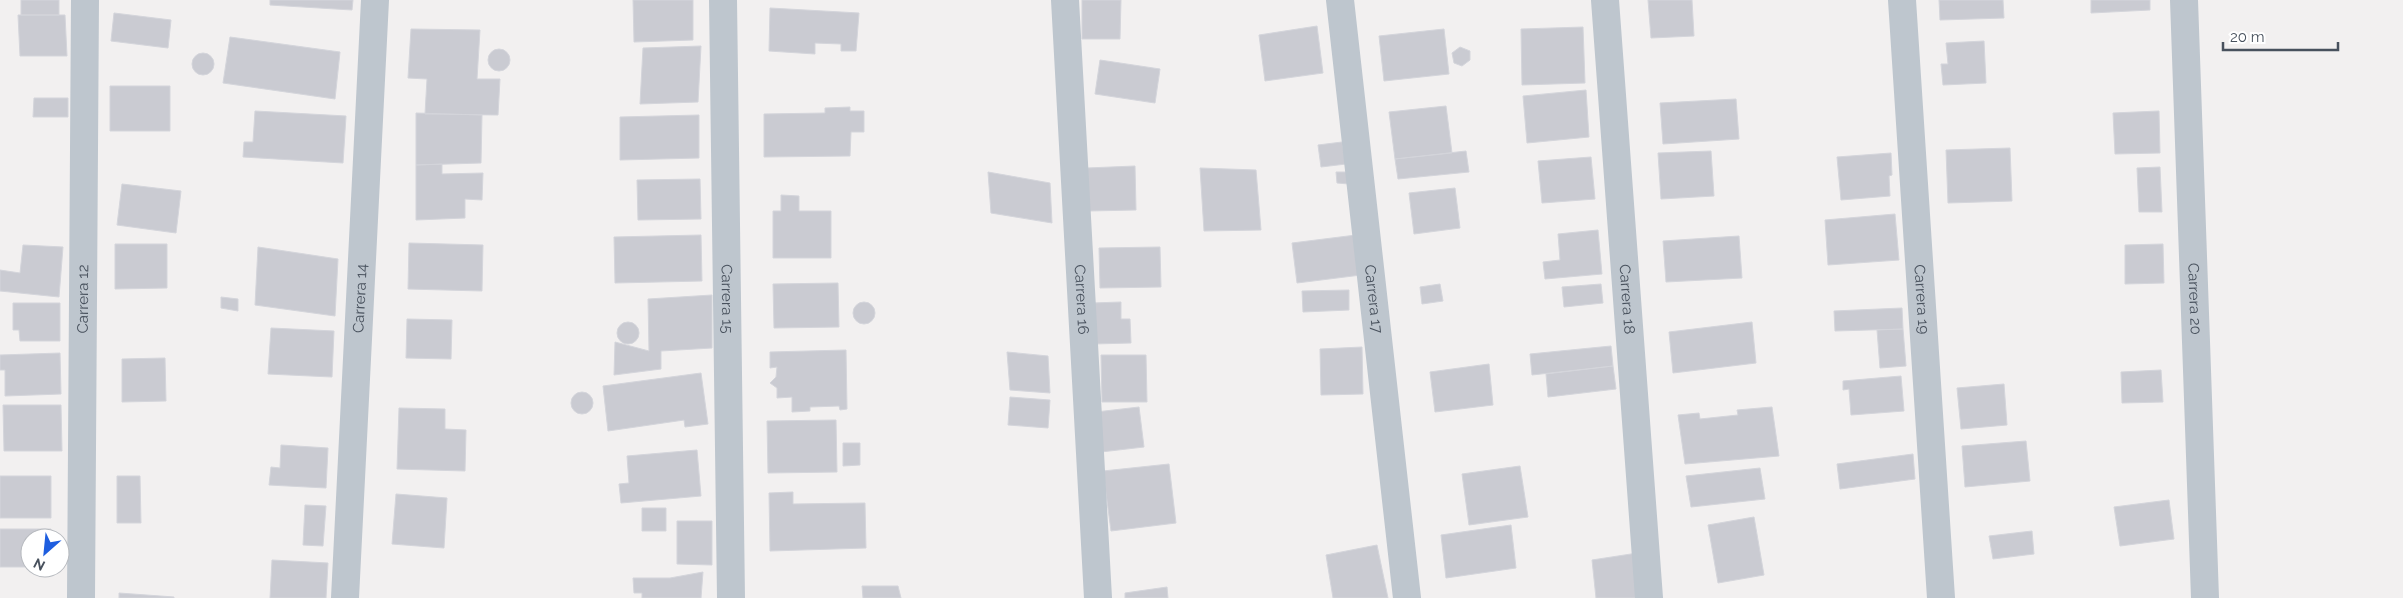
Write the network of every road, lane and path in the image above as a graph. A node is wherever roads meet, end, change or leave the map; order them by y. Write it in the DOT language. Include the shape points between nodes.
graph roads {
  1 [pos="86,0"];
  2 [pos="375,0"];
  3 [pos="723,0"];
  4 [pos="1065,0"];
  5 [pos="1340,0"];
  6 [pos="1605,0"];
  7 [pos="1902,0"];
  8 [pos="2184,0"];
  9 [pos="80,598"];
  10 [pos="345,598"];
  11 [pos="731,598"];
  12 [pos="1098,598"];
  13 [pos="1407,598"];
  14 [pos="1649,598"];
  15 [pos="1941,598"];
  16 [pos="2205,598"];
  1 -- 9 [label="street, Carrera 12"];
  2 -- 10 [label="street, Carrera 14"];
  3 -- 11 [label="street, Carrera 15"];
  4 -- 12 [label="street, Carrera 16"];
  5 -- 13 [label="street, Carrera 17"];
  6 -- 14 [label="street, Carrera 18"];
  7 -- 15 [label="street, Carrera 19"];
  8 -- 16 [label="street, Carrera 20"];
}
